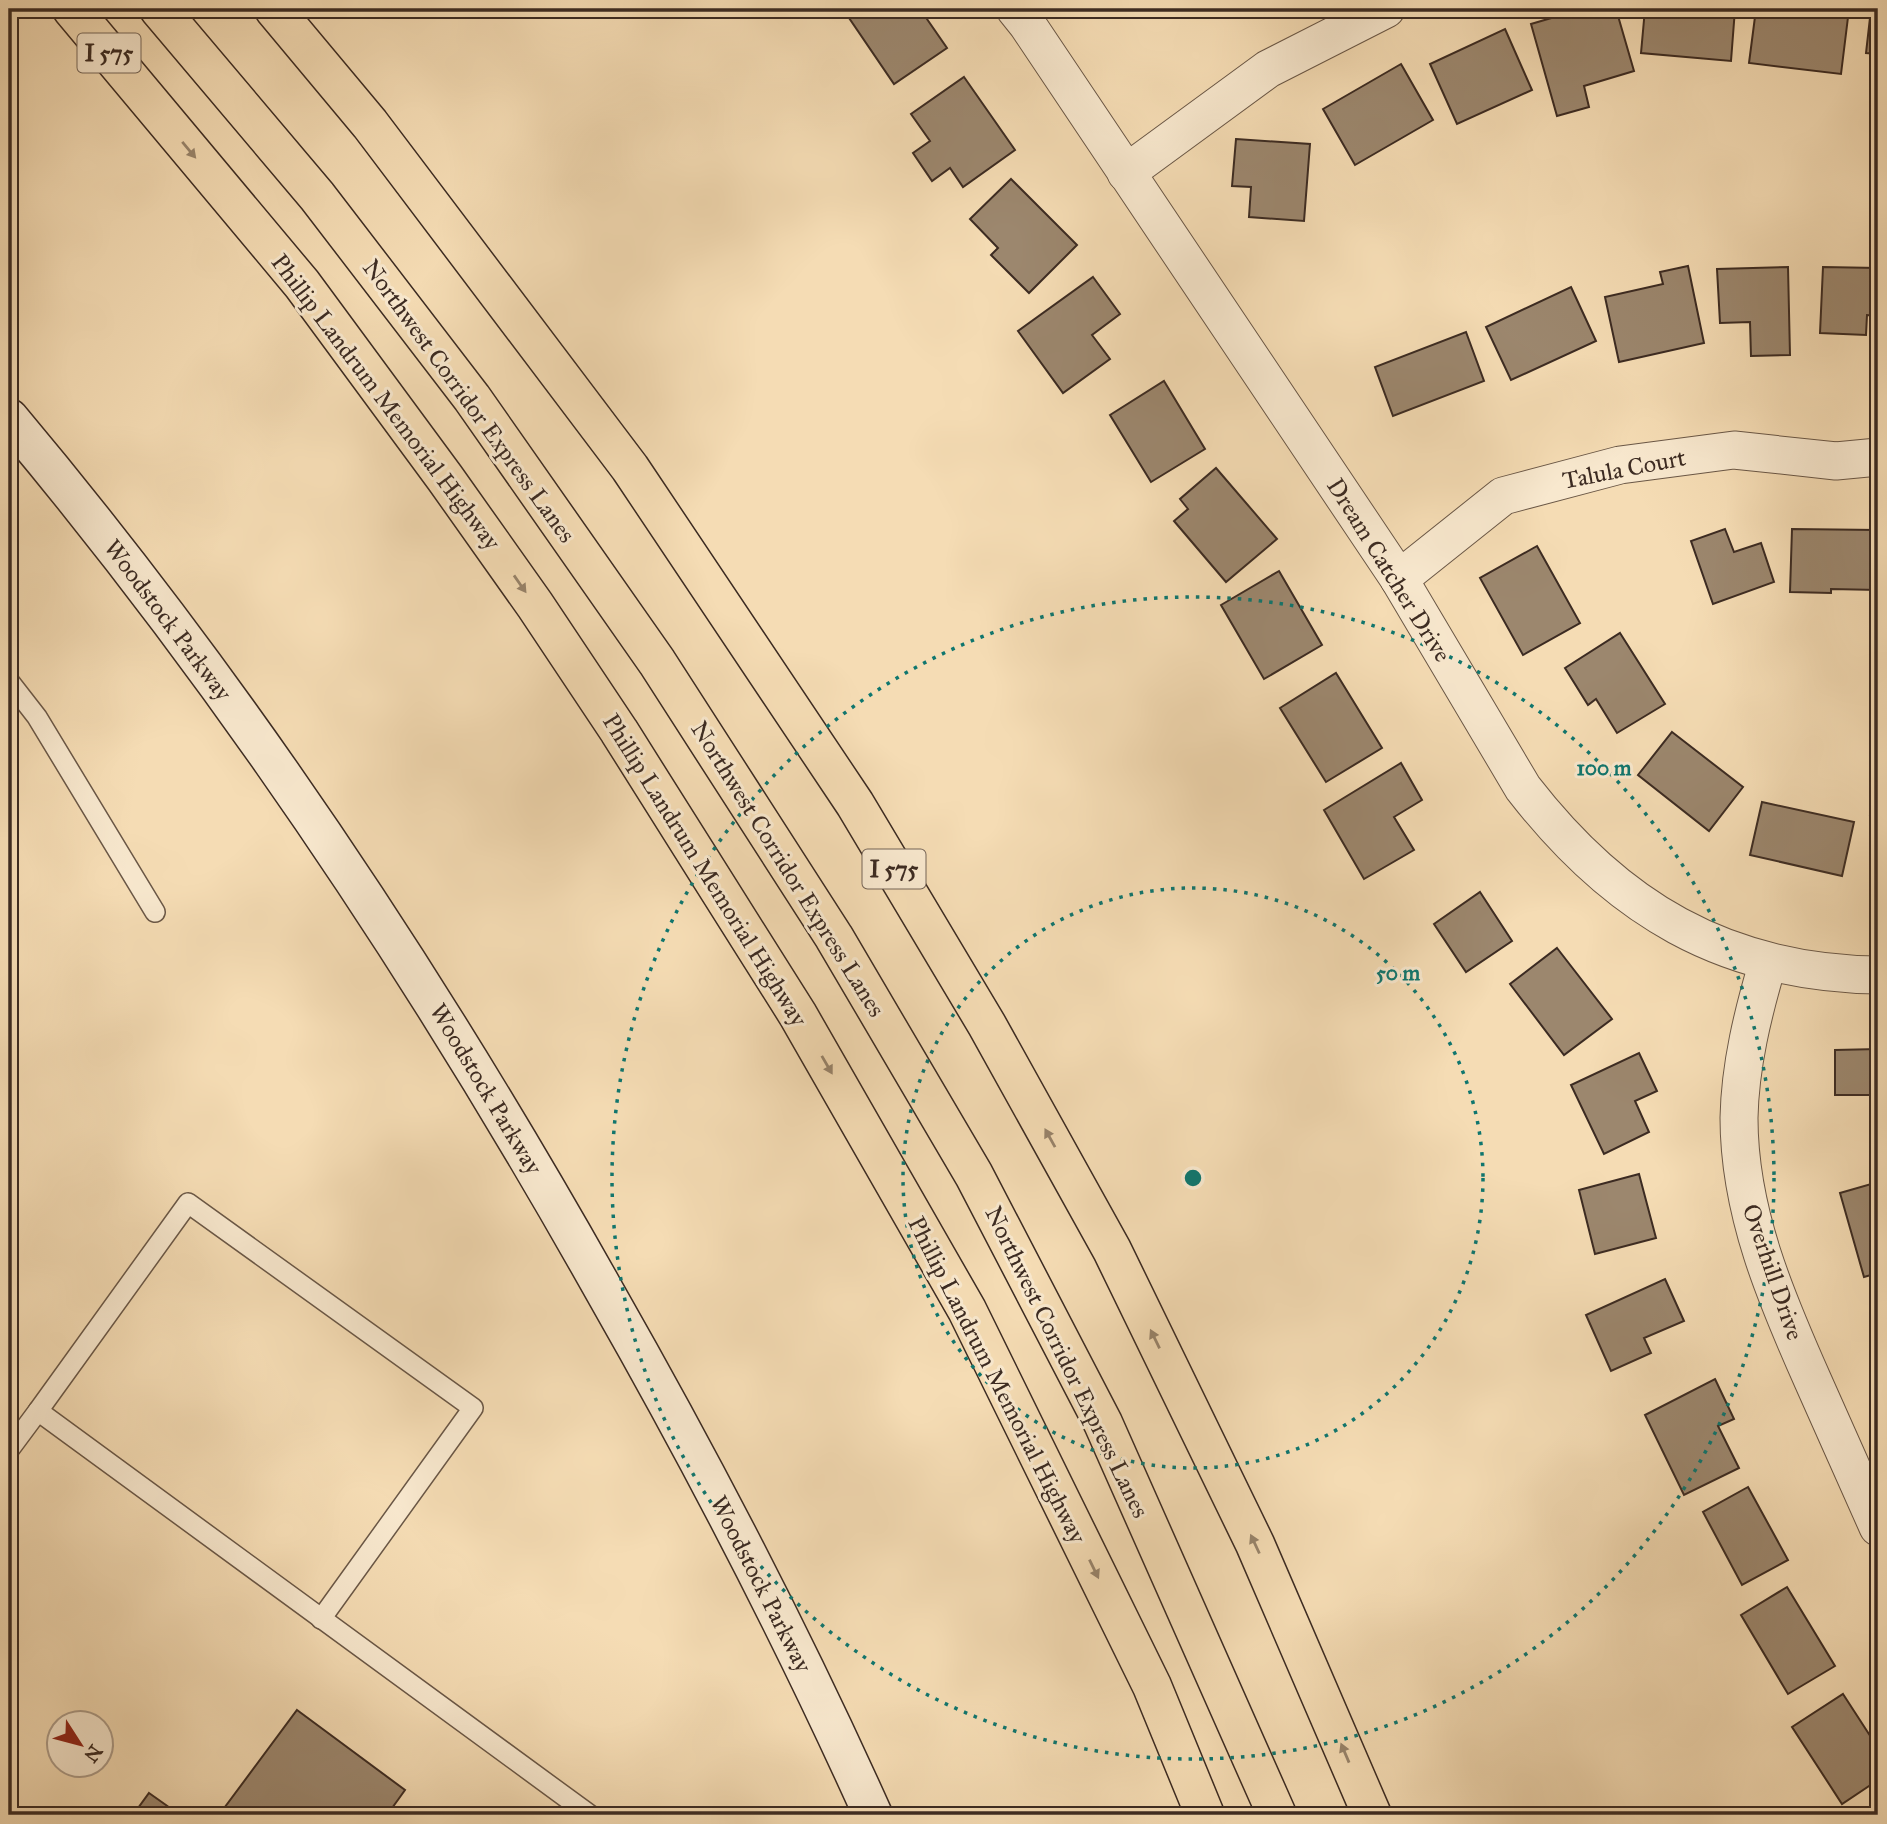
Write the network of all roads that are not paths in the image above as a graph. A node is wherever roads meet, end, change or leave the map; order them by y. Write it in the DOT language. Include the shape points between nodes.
graph roads {
  1 [pos="72,9"];
  2 [pos="159,9"];
  3 [pos="274,9"];
  4 [pos="1015,9"];
  5 [pos="1386,9"];
  6 [pos="1126,173"];
  7 [pos="9,418"];
  8 [pos="1878,457"];
  9 [pos="1399,579"];
  10 [pos="9,681"];
  11 [pos="155,912"];
  12 [pos="1768,962"];
  13 [pos="1878,975"];
  14 [pos="38,1411"];
  15 [pos="9,1450"];
  16 [pos="1878,1527"];
  17 [pos="321,1619"];
  18 [pos="590,1815"];
  19 [pos="873,1815"];
  20 [pos="1205,1815"];
  21 [pos="1277,1815"];
  22 [pos="1372,1815"];
  1 -- 20 [label="highway, Phillip Landrum Memorial Highway / I 575, one-way" via="302,284 445,478 619,731 798,1015 967,1310 1152,1686"];
  2 -- 21 [label="highway, Northwest Corridor Express Lanes" via="317,196 472,398 657,662 834,937 974,1175 1103,1423"];
  22 -- 3 [label="highway, I 575, one-way" via="1255,1544 1112,1250 988,1025 855,804 630,467 370,124"];
  4 -- 6 [label="street, Dream Catcher Drive"];
  5 -- 6 [label="street" via="1268,69"];
  6 -- 9 [label="street, Dream Catcher Drive"];
  7 -- 19 [label="main road, Woodstock Parkway" via="210,674 386,929 475,1069 557,1206 712,1486"];
  8 -- 9 [label="street, Talula Court" via="1836,461 1734,450 1620,465 1503,496"];
  9 -- 12 [label="street, Dream Catcher Drive" via="1523,788 1566,840 1614,884 1661,917"];
  10 -- 11 [label="lane" via="37,717"];
  12 -- 13 [label="street, Dream Catcher Drive"];
  12 -- 16 [label="street, Overhill Drive" via="1741,1080 1741,1154 1751,1216 1780,1306"];
  14 -- 15 [label="lane"];
  14 -- 17 [label="lane"];
  14 -- 17 [label="lane" via="188,1203 473,1408"];
  17 -- 18 [label="lane"];
}
